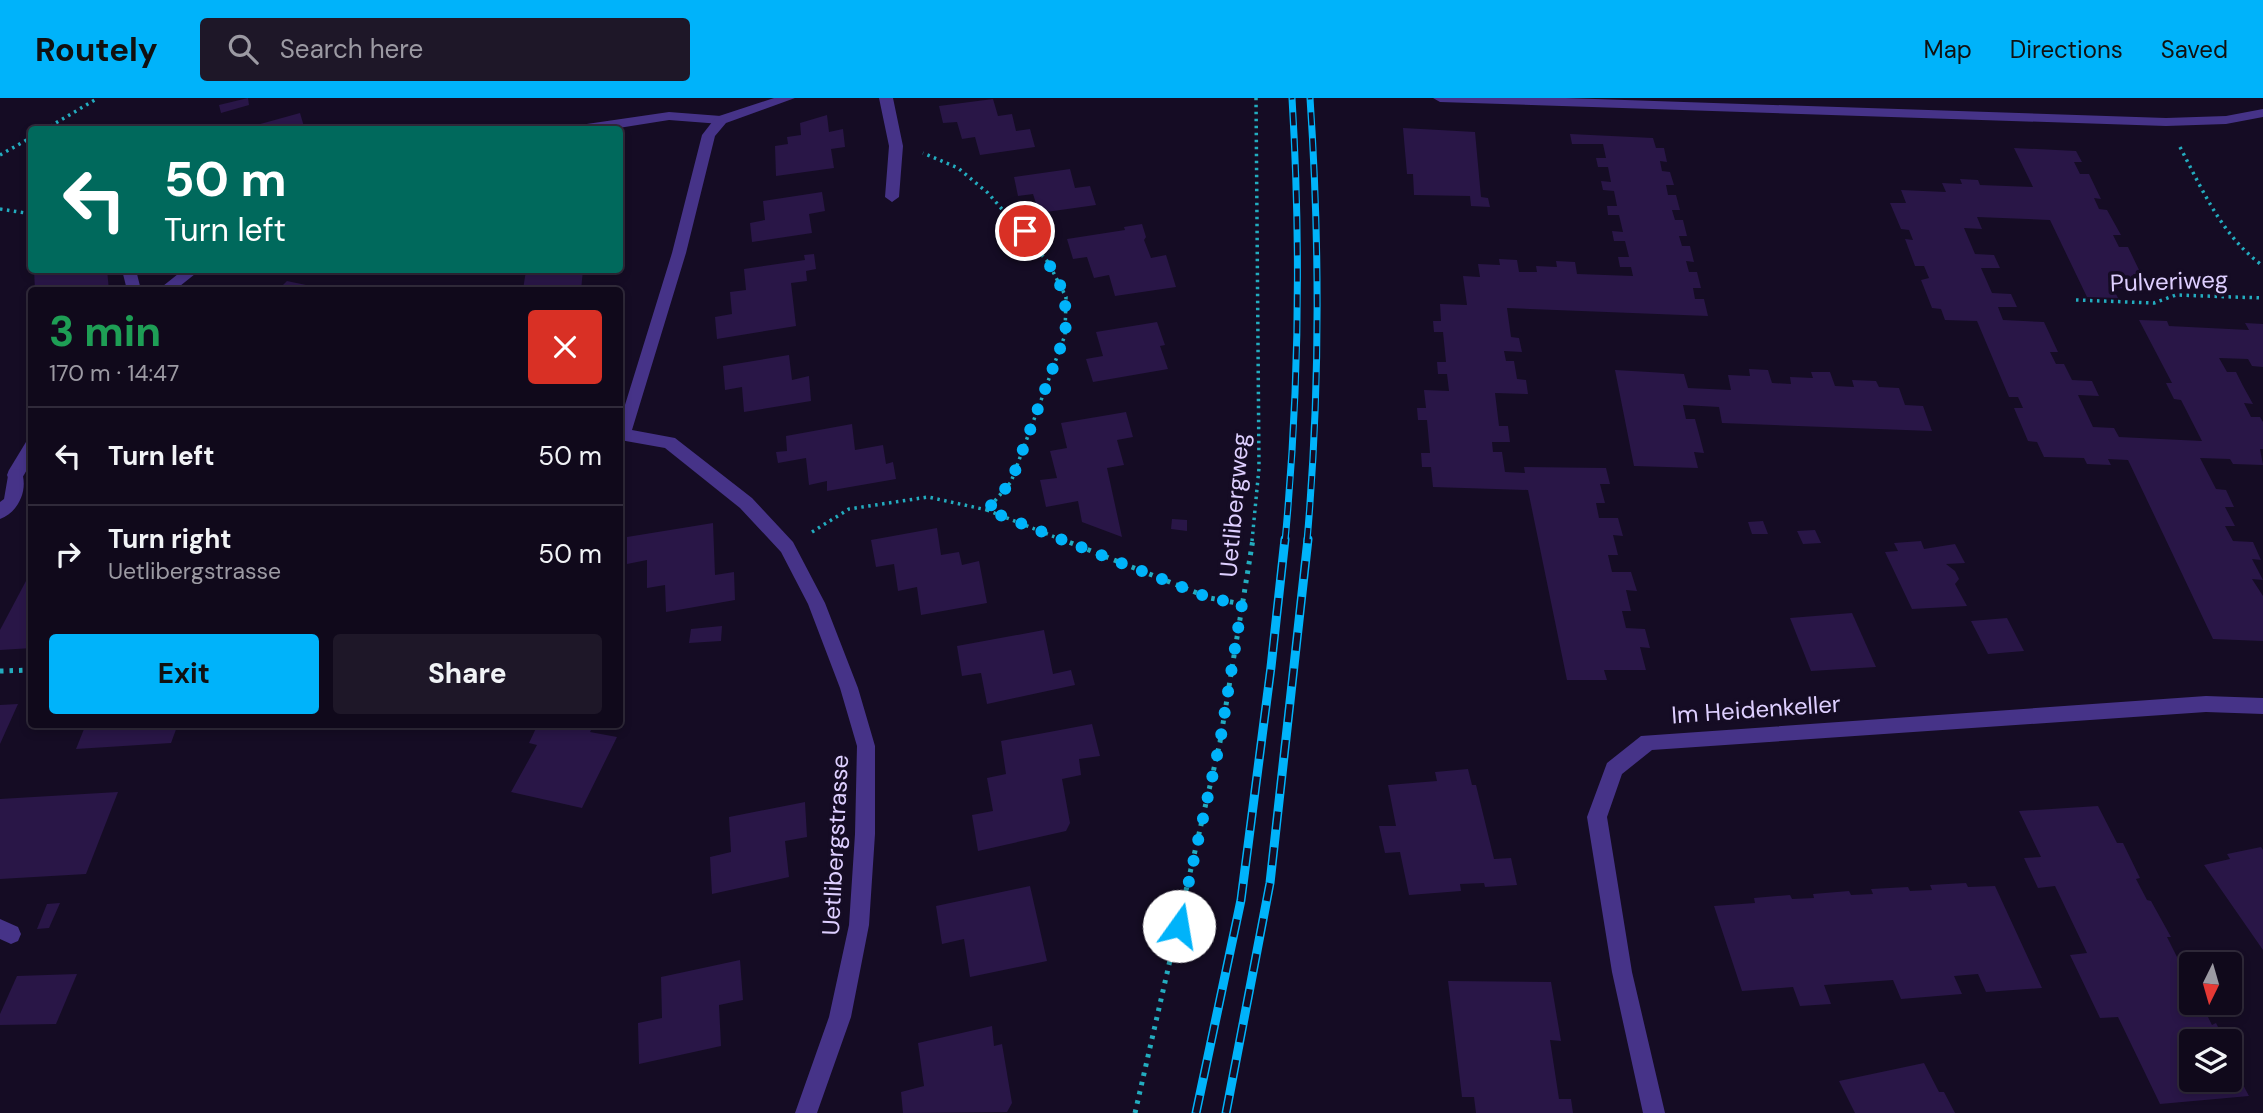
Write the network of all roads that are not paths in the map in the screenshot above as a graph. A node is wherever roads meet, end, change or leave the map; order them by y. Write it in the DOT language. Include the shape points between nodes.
graph roads {
  1 [pos="788,98"];
  2 [pos="886,98"];
  3 [pos="1440,98"];
  4 [pos="2263,113"];
  5 [pos="721,120"];
  6 [pos="600,126"];
  7 [pos="891,197"];
  8 [pos="189,273"];
  9 [pos="169,287"];
  10 [pos="623,433"];
  11 [pos="623,439"];
  12 [pos="28,453"];
  13 [pos="0,512"];
  14 [pos="2263,706"];
  15 [pos="806,1113"];
  16 [pos="1654,1113"];
  1 -- 5 [label="street"];
  2 -- 7 [label="street" via="896,146"];
  3 -- 4 [label="street" via="2166,122 2226,120"];
  5 -- 6 [label="street" via="669,116"];
  5 -- 10 [label="street" via="709,135 679,253"];
  8 -- 9 [label="street"];
  11 -- 15 [label="street, Uetlibergstrasse" via="669,442 746,503 787,547 816,603 866,746 859,925 840,1017"];
  12 -- 13 [label="street" via="15,475 12,502"];
  14 -- 16 [label="street, Im Heidenkeller" via="2206,704 1648,741 1614,769 1597,817 1622,972"];
}
